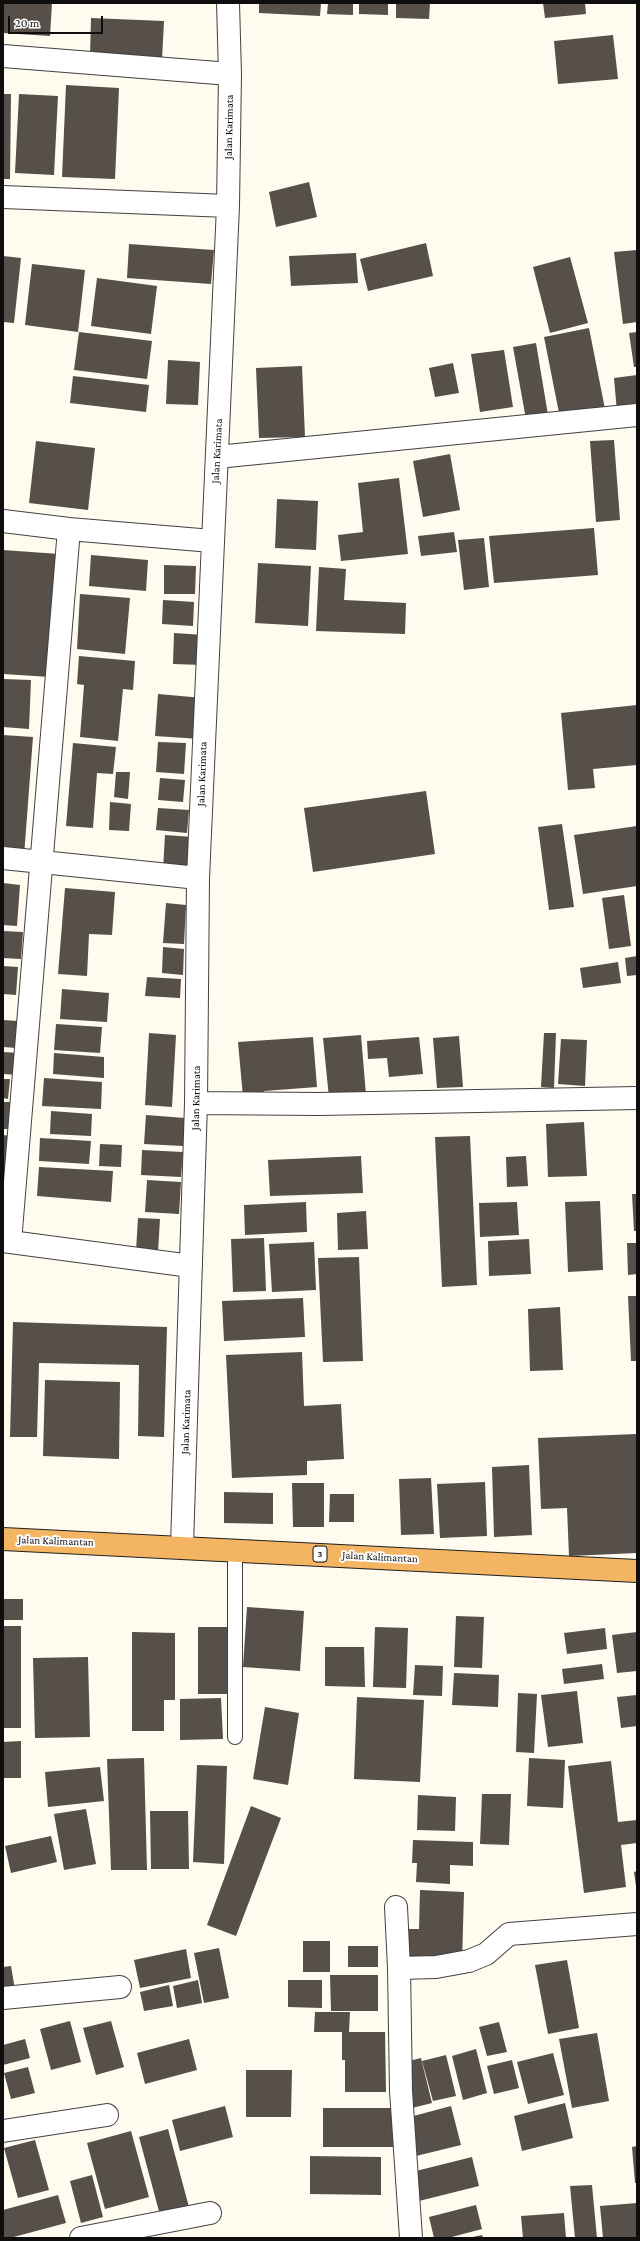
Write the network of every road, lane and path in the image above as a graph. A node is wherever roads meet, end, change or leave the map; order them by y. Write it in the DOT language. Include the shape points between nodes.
graph roads {
  1 [pos="228,3"];
  2 [pos="3,56"];
  3 [pos="230,74"];
  4 [pos="3,197"];
  5 [pos="228,206"];
  6 [pos="637,415"];
  7 [pos="217,457"];
  8 [pos="3,521"];
  9 [pos="69,529"];
  10 [pos="212,540"];
  11 [pos="3,858"];
  12 [pos="41,862"];
  13 [pos="198,878"];
  14 [pos="637,1098"];
  15 [pos="196,1103"];
  16 [pos="6,1241"];
  17 [pos="192,1266"];
  18 [pos="3,1539"];
  19 [pos="182,1546"];
  20 [pos="235,1549"];
  21 [pos="637,1571"];
  22 [pos="235,1737"];
  23 [pos="396,1907"];
  24 [pos="637,1924"];
  25 [pos="399,1968"];
  26 [pos="120,1987"];
  27 [pos="3,1998"];
  28 [pos="107,2115"];
  29 [pos="3,2131"];
  30 [pos="210,2213"];
  31 [pos="81,2238"];
  32 [pos="411,2238"];
  1 -- 3 [label="street, Jalan Karimata"];
  2 -- 3 [label="street"];
  3 -- 5 [label="street, Jalan Karimata"];
  4 -- 5 [label="street"];
  5 -- 7 [label="street, Jalan Karimata"];
  6 -- 7 [label="street"];
  7 -- 10 [label="street, Jalan Karimata"];
  8 -- 9 [label="street"];
  9 -- 10 [label="street"];
  9 -- 12 [label="street"];
  10 -- 13 [label="street, Jalan Karimata"];
  11 -- 12 [label="street"];
  12 -- 13 [label="street"];
  12 -- 16 [label="street"];
  13 -- 15 [label="street, Jalan Karimata"];
  14 -- 15 [label="street" via="319,1104"];
  15 -- 17 [label="street, Jalan Karimata"];
  16 -- 17 [label="street"];
  17 -- 19 [label="street, Jalan Karimata"];
  18 -- 19 [label="highway, Jalan Kalimantan / 3"];
  19 -- 20 [label="highway, Jalan Kalimantan / 3"];
  20 -- 21 [label="highway, Jalan Kalimantan / 3"];
  20 -- 22 [label="lane"];
  23 -- 25 [label="street"];
  24 -- 25 [label="street" via="509,1934 486,1954 469,1961 436,1967"];
  25 -- 32 [label="street" via="401,2091"];
  26 -- 27 [label="street"];
  28 -- 29 [label="street"];
  30 -- 31 [label="street"];
}
